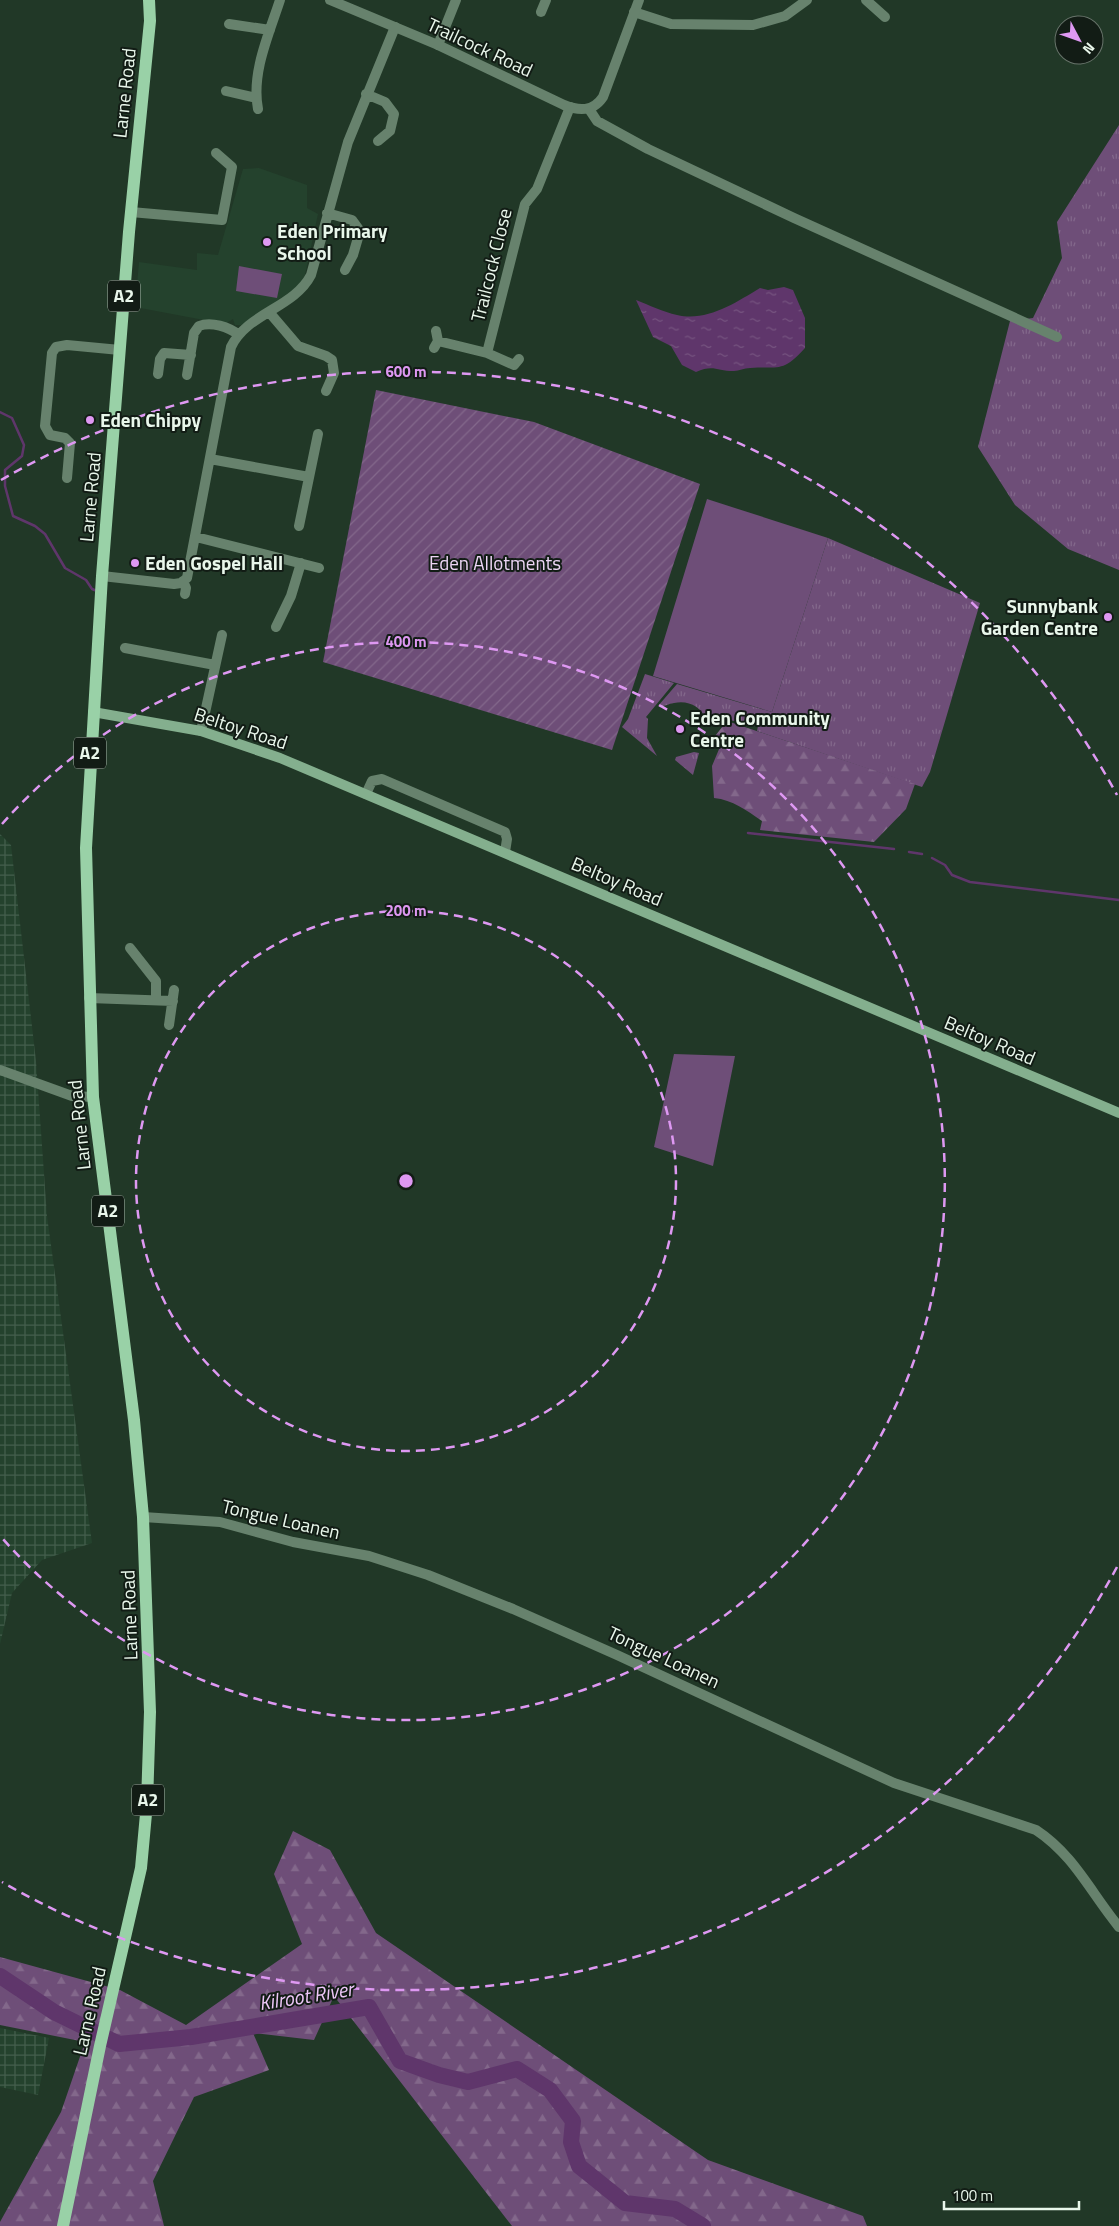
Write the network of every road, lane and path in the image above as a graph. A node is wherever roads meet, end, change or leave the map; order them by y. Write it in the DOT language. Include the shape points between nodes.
graph roads {
  1 [pos="149,0"];
  2 [pos="280,0"];
  3 [pos="330,0"];
  4 [pos="456,0"];
  5 [pos="546,0"];
  6 [pos="639,0"];
  7 [pos="807,0"];
  8 [pos="866,0"];
  9 [pos="541,12"];
  10 [pos="634,12"];
  11 [pos="885,17"];
  12 [pos="229,24"];
  13 [pos="395,27"];
  14 [pos="270,30"];
  15 [pos="438,45"];
  16 [pos="226,91"];
  17 [pos="366,94"];
  18 [pos="570,107"];
  19 [pos="589,109"];
  20 [pos="378,141"];
  21 [pos="216,153"];
  22 [pos="131,212"];
  23 [pos="327,212"];
  24 [pos="345,270"];
  25 [pos="269,312"];
  26 [pos="239,334"];
  27 [pos="1056,337"];
  28 [pos="436,340"];
  29 [pos="120,350"];
  30 [pos="487,352"];
  31 [pos="190,355"];
  32 [pos="515,365"];
  33 [pos="158,374"];
  34 [pos="188,375"];
  35 [pos="326,391"];
  36 [pos="318,434"];
  37 [pos="210,459"];
  38 [pos="309,477"];
  39 [pos="67,478"];
  40 [pos="300,526"];
  41 [pos="196,537"];
  42 [pos="302,563"];
  43 [pos="319,568"];
  44 [pos="102,576"];
  45 [pos="183,581"];
  46 [pos="185,594"];
  47 [pos="276,627"];
  48 [pos="222,635"];
  49 [pos="124,648"];
  50 [pos="215,665"];
  51 [pos="92,712"];
  52 [pos="201,731"];
  53 [pos="366,794"];
  54 [pos="505,852"];
  55 [pos="130,948"];
  56 [pos="174,990"];
  57 [pos="89,998"];
  58 [pos="156,999"];
  59 [pos="172,1001"];
  60 [pos="169,1025"];
  61 [pos="0,1070"];
  62 [pos="93,1097"];
  63 [pos="1119,1113"];
  64 [pos="143,1517"];
  65 [pos="1119,1927"];
  66 [pos="63,2226"];
  1 -- 22 [label="main road, Larne Road / A2" via="150,21"];
  2 -- 14 [label="street"];
  3 -- 13 [label="street, Trailcock Road"];
  4 -- 15 [label="street"];
  5 -- 9 [label="street"];
  6 -- 10 [label="street"];
  7 -- 10 [label="street" via="785,16 753,24 671,24"];
  8 -- 11 [label="street"];
  10 -- 19 [label="street" via="602,97"];
  12 -- 14 [label="street"];
  13 -- 15 [label="street, Trailcock Road"];
  13 -- 17 [label="street"];
  14 -- 16 [label="street" via="259,68 257,103"];
  15 -- 18 [label="street, Trailcock Road"];
  17 -- 20 [label="street" via="385,102 394,114 390,131"];
  17 -- 23 [label="street"];
  18 -- 19 [label="street, Trailcock Road"];
  18 -- 30 [label="street, Trailcock Close" via="537,189 525,204"];
  19 -- 27 [label="street" via="596,121 648,150"];
  21 -- 22 [label="street" via="232,167 222,220"];
  22 -- 29 [label="main road, Larne Road / A2"];
  23 -- 24 [label="street" via="349,219 358,226 359,240"];
  23 -- 25 [label="street" via="309,279 299,291"];
  25 -- 26 [label="street"];
  25 -- 35 [label="street" via="298,346 332,360 334,370"];
  26 -- 31 [label="street" via="202,324 194,333"];
  26 -- 37 [label="street" via="229,352"];
  28 -- 30 [label="street, Trailcock Close"];
  29 -- 39 [label="street" via="67,345 56,348 52,353 45,426 50,435 70,442"];
  29 -- 44 [label="main road, Larne Road / A2"];
  30 -- 32 [label="street, Trailcock Close"];
  31 -- 33 [label="street" via="164,353"];
  31 -- 34 [label="street"];
  36 -- 38 [label="street"];
  37 -- 38 [label="street"];
  37 -- 41 [label="street"];
  38 -- 40 [label="street"];
  41 -- 42 [label="street"];
  41 -- 45 [label="street" via="189,573"];
  42 -- 43 [label="street"];
  42 -- 47 [label="street"];
  44 -- 45 [label="street" via="174,584"];
  44 -- 51 [label="main road, Larne Road / A2"];
  45 -- 46 [label="street"];
  48 -- 50 [label="street"];
  49 -- 50 [label="street"];
  50 -- 52 [label="street"];
  51 -- 52 [label="main road, Beltoy Road"];
  51 -- 57 [label="main road, Larne Road / A2" via="86,848"];
  52 -- 53 [label="main road, Beltoy Road" via="280,758"];
  53 -- 54 [label="main road, Beltoy Road"];
  53 -- 54 [label="street" via="372,781 382,779 505,832 508,839"];
  54 -- 63 [label="main road, Beltoy Road"];
  55 -- 58 [label="street" via="156,980"];
  56 -- 59 [label="street"];
  57 -- 58 [label="street"];
  57 -- 62 [label="main road, Larne Road / A2"];
  58 -- 59 [label="street"];
  59 -- 60 [label="street"];
  61 -- 62 [label="street" via="72,1096"];
  62 -- 64 [label="main road, Larne Road / A2" via="134,1420"];
  64 -- 65 [label="street, Tongue Loanen" via="220,1522 294,1542 369,1556 513,1608 894,1784 1036,1830 1055,1843 1074,1864"];
  64 -- 66 [label="main road, Larne Road / A2" via="150,1712 148,1803 141,1868"];
}
